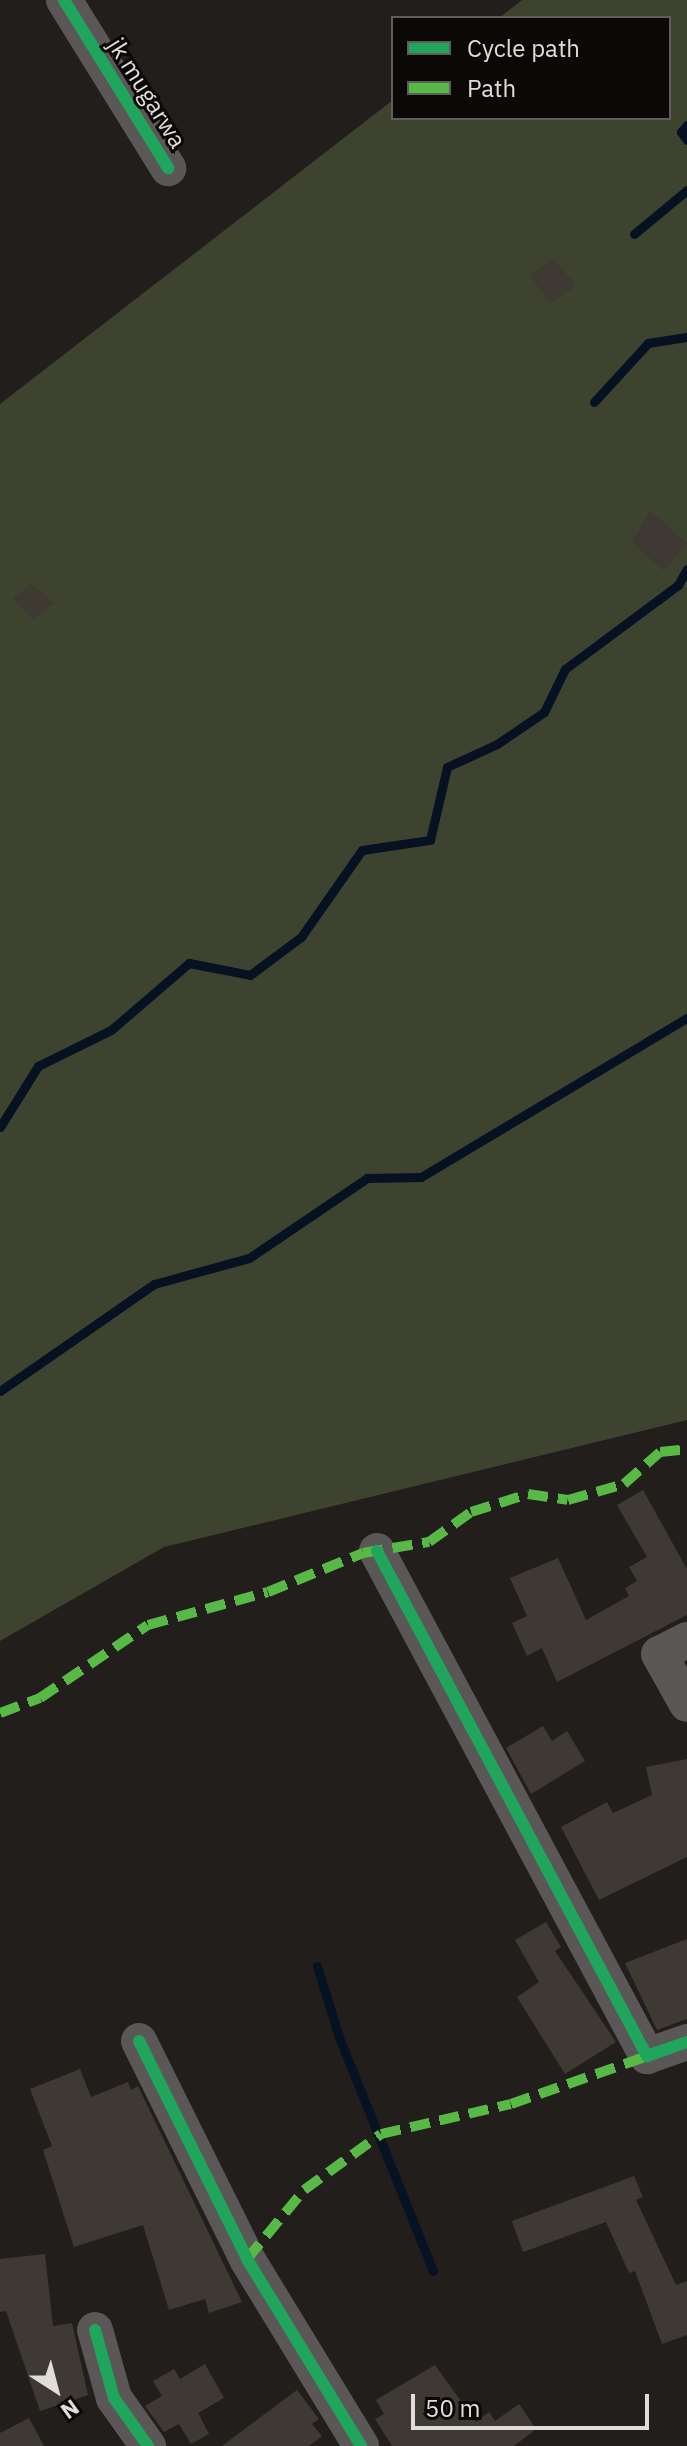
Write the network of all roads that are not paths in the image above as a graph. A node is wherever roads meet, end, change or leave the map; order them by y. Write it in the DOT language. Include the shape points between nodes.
graph roads {
  1 [pos="64,0"];
  2 [pos="168,168"];
  3 [pos="377,1551"];
  4 [pos="687,1640"];
  5 [pos="687,1704"];
  6 [pos="139,2041"];
  7 [pos="687,2042"];
  8 [pos="95,2330"];
  9 [pos="148,2446"];
  10 [pos="361,2446"];
  1 -- 2 [label="street, jk mugarwa"];
  3 -- 7 [label="street" via="647,2056"];
  4 -- 5 [label="street" via="659,1654"];
  6 -- 10 [label="street" via="247,2259"];
  8 -- 9 [label="street" via="114,2398"];
}
